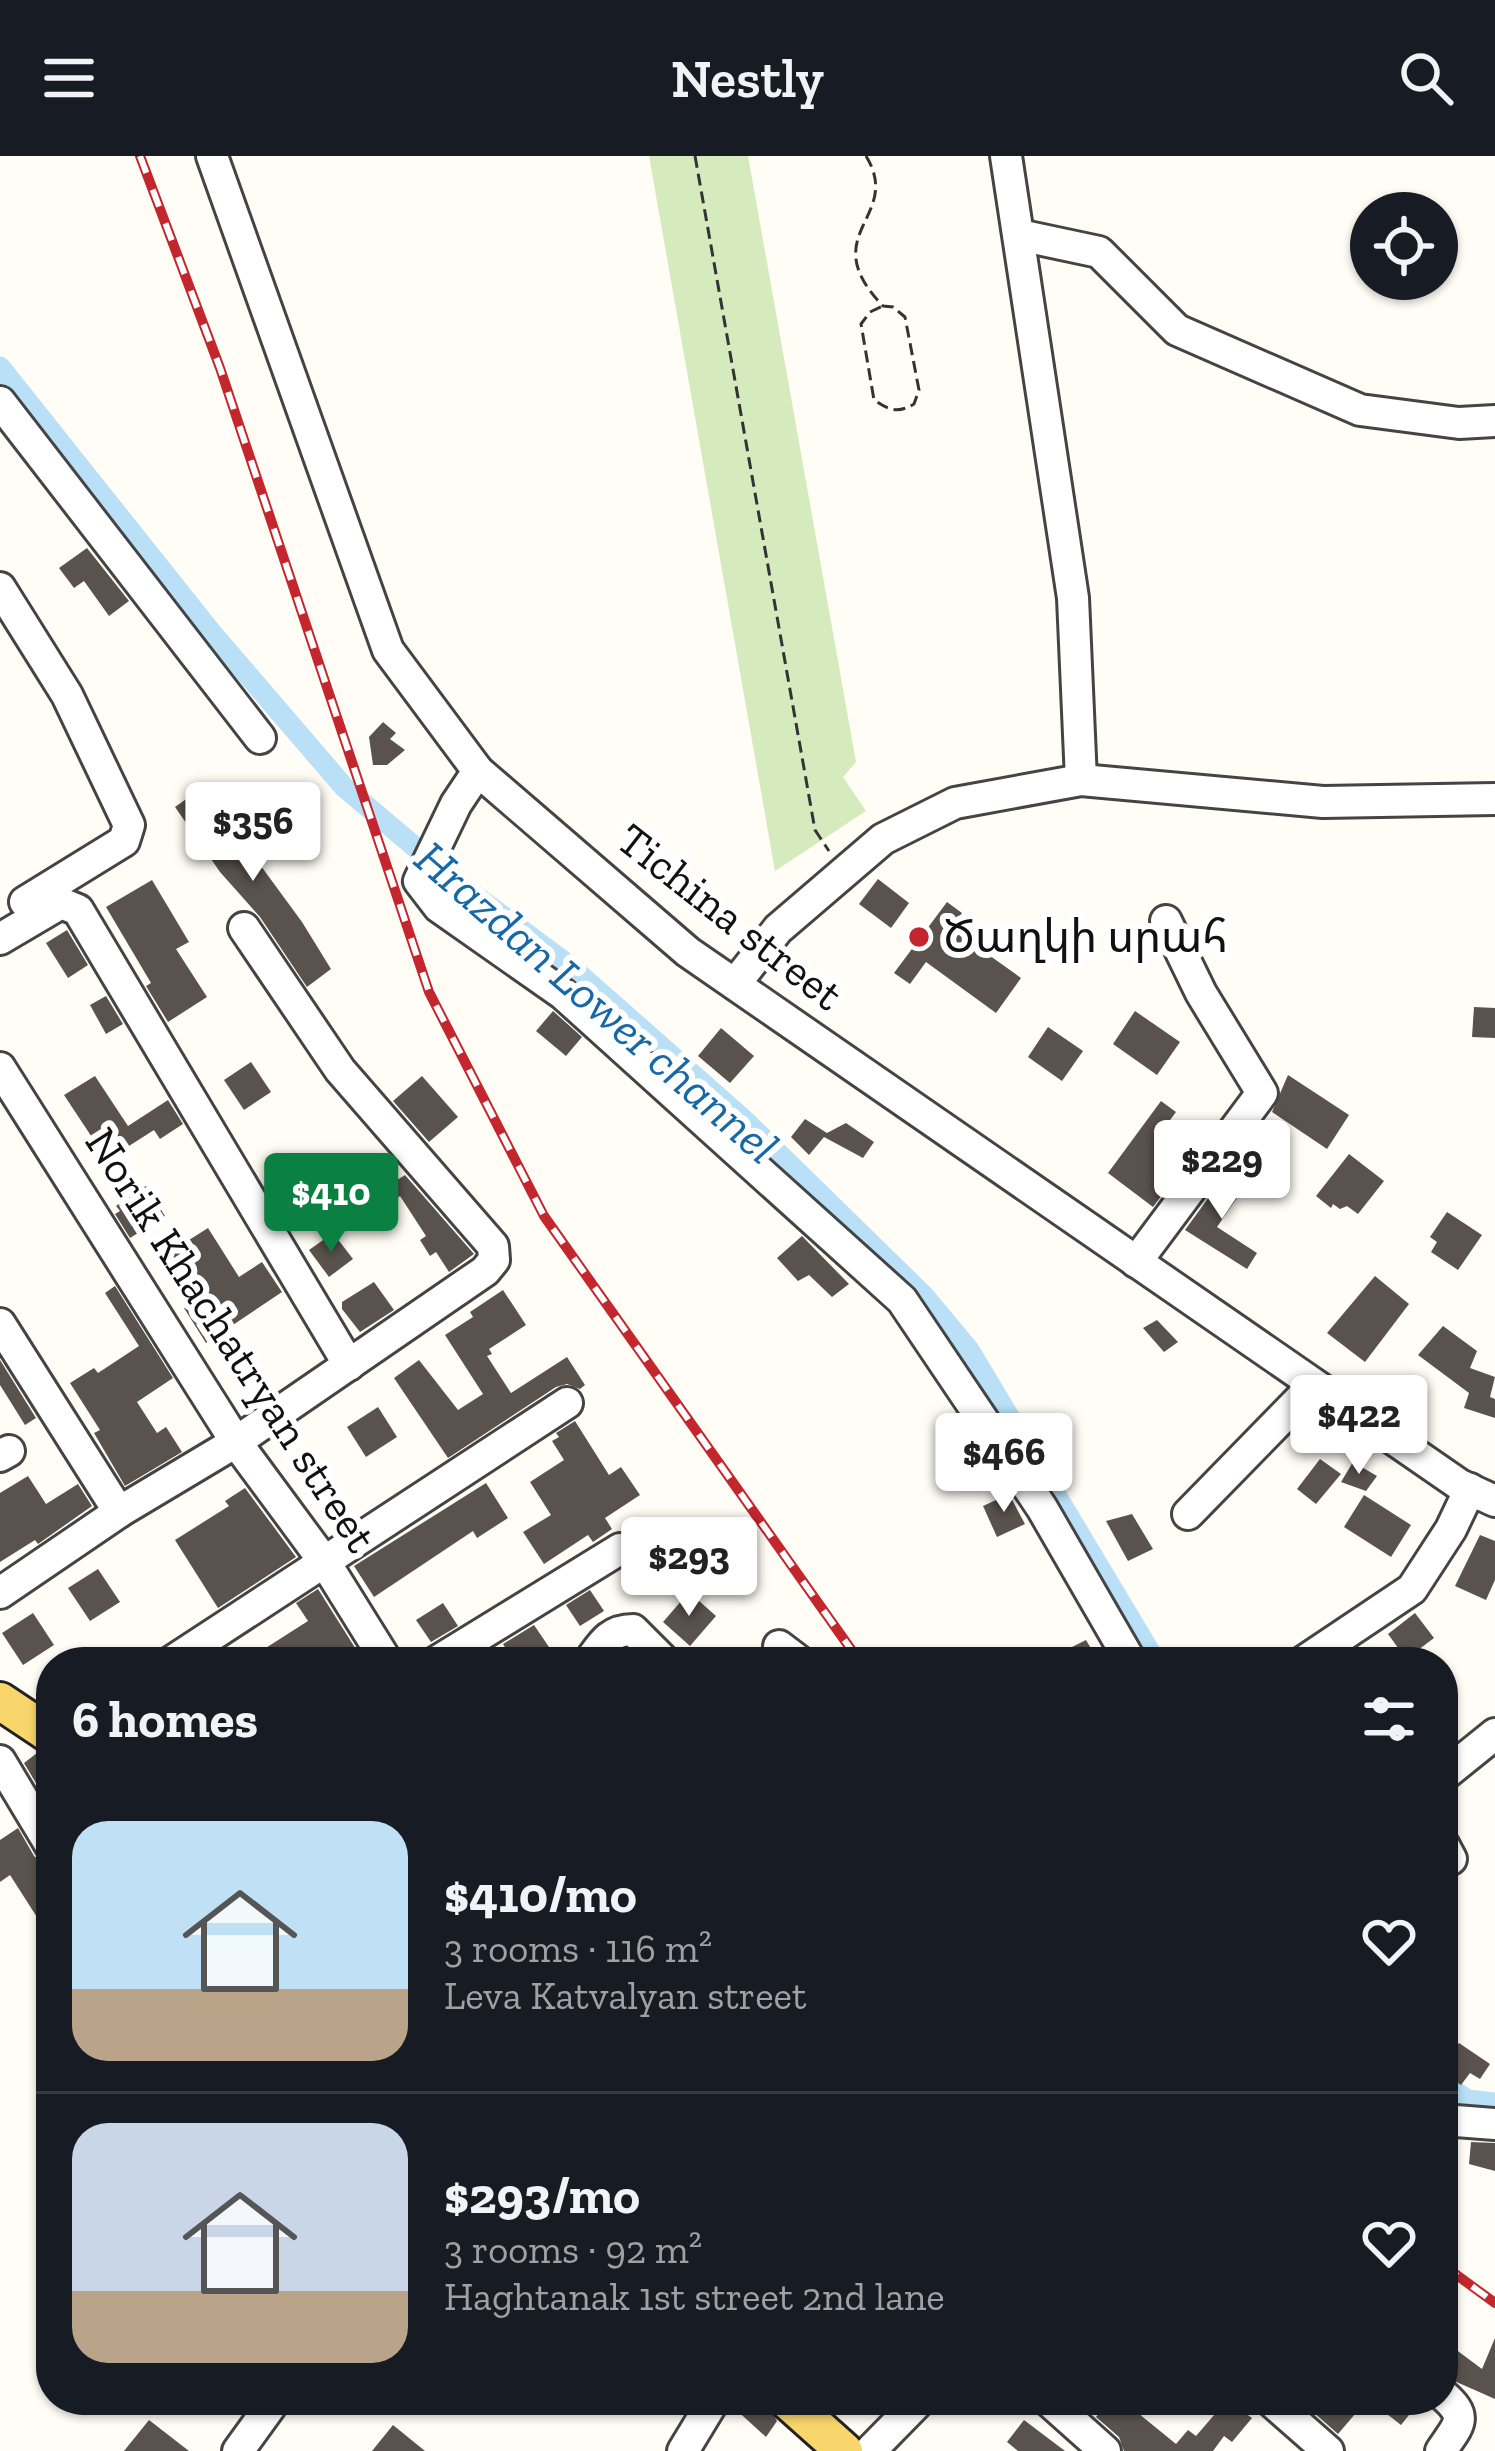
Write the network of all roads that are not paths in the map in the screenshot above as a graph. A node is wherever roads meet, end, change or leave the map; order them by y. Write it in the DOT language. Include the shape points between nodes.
graph roads {
  1 [pos="212,156"];
  2 [pos="1006,156"];
  3 [pos="1019,235"];
  4 [pos="0,402"];
  5 [pos="1495,421"];
  6 [pos="0,588"];
  7 [pos="260,737"];
  8 [pos="478,772"];
  9 [pos="1082,780"];
  10 [pos="1495,799"];
  11 [pos="0,918"];
  12 [pos="1166,921"];
  13 [pos="244,928"];
  14 [pos="0,939"];
  15 [pos="735,984"];
  16 [pos="0,1068"];
  17 [pos="1136,1262"];
  18 [pos="0,1324"];
  19 [pos="349,1365"];
  20 [pos="1314,1384"];
  21 [pos="567,1403"];
  22 [pos="236,1442"];
  23 [pos="1482,1495"];
  24 [pos="119,1512"];
  25 [pos="1188,1514"];
  26 [pos="620,1549"];
  27 [pos="326,1564"];
  28 [pos="0,1593"];
  29 [pos="195,1647"];
  30 [pos="378,1647"];
  31 [pos="460,1647"];
  32 [pos="602,1647"];
  33 [pos="650,1647"];
  34 [pos="1122,1647"];
  35 [pos="1325,1647"];
  36 [pos="0,1702"];
  37 [pos="36,1725"];
  38 [pos="1495,1734"];
  39 [pos="0,1761"];
  40 [pos="1458,1764"];
  41 [pos="36,1821"];
  42 [pos="1458,2121"];
  43 [pos="1495,2124"];
  44 [pos="1458,2408"];
  45 [pos="264,2415"];
  46 [pos="702,2415"];
  47 [pos="804,2415"];
  48 [pos="905,2415"];
  49 [pos="1065,2415"];
  50 [pos="1287,2415"];
  51 [pos="238,2451"];
  52 [pos="683,2451"];
  53 [pos="844,2451"];
  54 [pos="870,2451"];
  55 [pos="1105,2451"];
  56 [pos="1328,2451"];
  57 [pos="1441,2451"];
  1 -- 8 [label="street, Tichina street" via="388,650"];
  2 -- 3 [label="street"];
  3 -- 5 [label="street" via="1099,252 1177,330 1360,410"];
  3 -- 9 [label="street" via="1073,598"];
  4 -- 7 [label="street"];
  6 -- 11 [label="street" via="67,695 129,825 124,841"];
  8 -- 15 [label="street, Tichina street"];
  8 -- 34 [label="street" via="419,881 440,907 563,994 902,1300 1030,1490"];
  9 -- 10 [label="street" via="1323,802"];
  9 -- 15 [label="street" via="955,803 883,839 778,929"];
  12 -- 17 [label="street" via="1262,1093"];
  13 -- 19 [label="street" via="340,1070 493,1246 485,1271"];
  14 -- 19 [label="street" via="62,903 77,910"];
  15 -- 17 [label="street, Tichina street"];
  16 -- 22 [label="street, Norik Khachatryan street"];
  17 -- 20 [label="street, Tichina street"];
  18 -- 24 [label="street"];
  19 -- 22 [label="street"];
  20 -- 23 [label="street, Tichina street"];
  20 -- 25 [label="street"];
  21 -- 27 [label="street"];
  22 -- 24 [label="street"];
  22 -- 27 [label="street, Norik Khachatryan street"];
  23 -- 35 [label="street" via="1412,1589"];
  24 -- 28 [label="street"];
  26 -- 31 [label="street"];
  27 -- 29 [label="street"];
  27 -- 30 [label="street, Norik Khachatryan street"];
  32 -- 33 [label="street" via="617,1630 633,1630"];
  36 -- 37 [label="main road"];
  38 -- 40 [label="street"];
  39 -- 41 [label="street"];
  42 -- 43 [label="street"];
  44 -- 57 [label="street"];
  45 -- 51 [label="street"];
  46 -- 52 [label="street"];
  47 -- 53 [label="main road"];
  48 -- 54 [label="street"];
  49 -- 55 [label="street"];
  50 -- 56 [label="street"];
}
